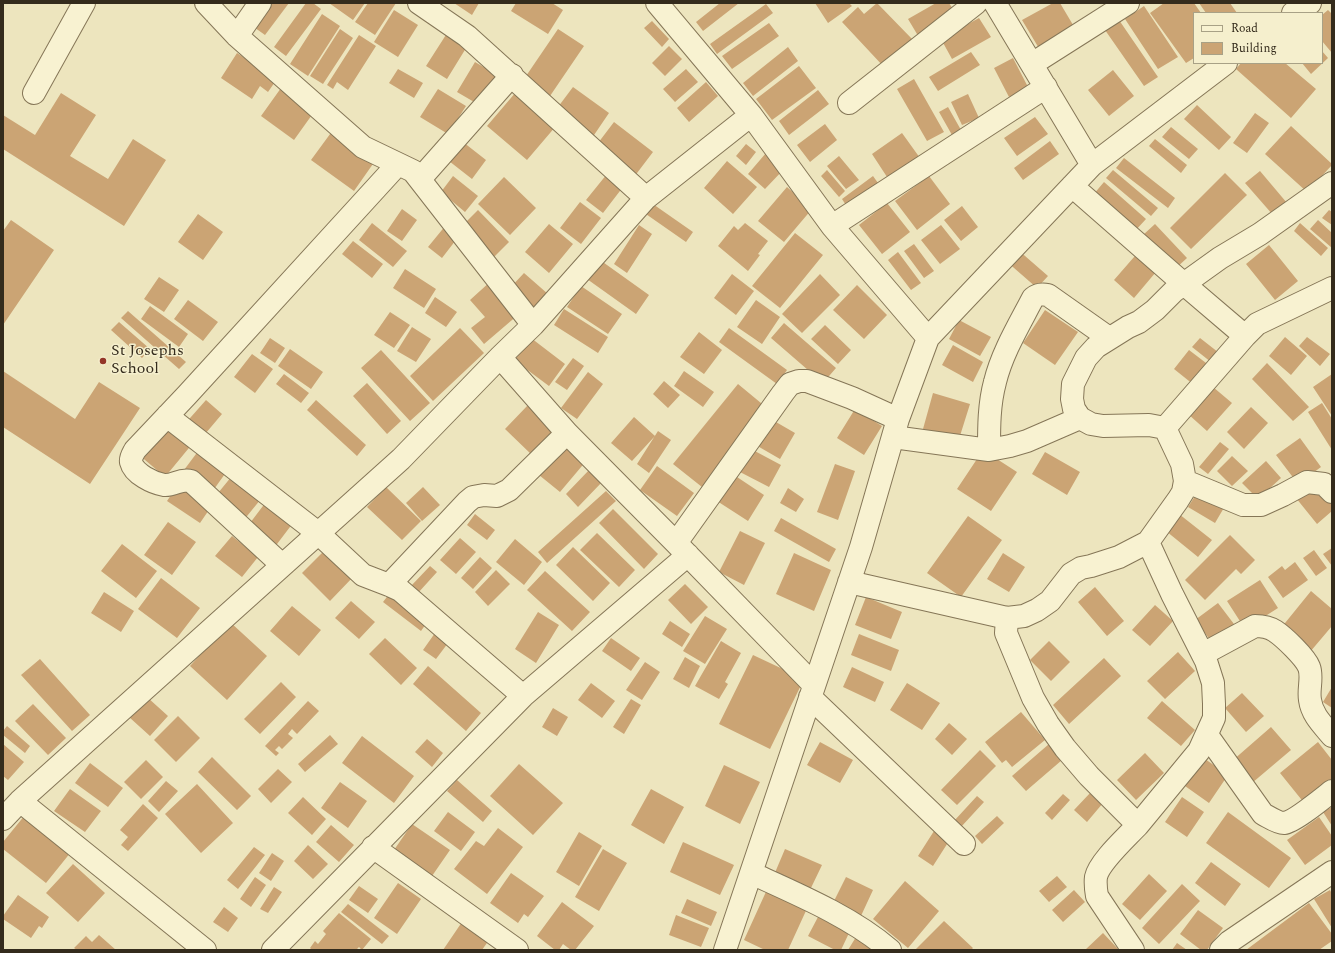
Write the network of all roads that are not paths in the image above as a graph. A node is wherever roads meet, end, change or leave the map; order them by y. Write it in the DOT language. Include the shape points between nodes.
graph roads {
  1 [pos="84,3"];
  2 [pos="206,3"];
  3 [pos="260,3"];
  4 [pos="419,3"];
  5 [pos="657,3"];
  6 [pos="976,3"];
  7 [pos="995,3"];
  8 [pos="1128,3"];
  9 [pos="1280,3"];
  10 [pos="1310,3"];
  11 [pos="1285,12"];
  12 [pos="1295,12"];
  13 [pos="236,36"];
  14 [pos="1032,64"];
  15 [pos="1225,64"];
  16 [pos="512,75"];
  17 [pos="1046,87"];
  18 [pos="34,93"];
  19 [pos="849,102"];
  20 [pos="751,115"];
  21 [pos="398,164"];
  22 [pos="1092,165"];
  23 [pos="420,179"];
  24 [pos="1332,183"];
  25 [pos="1072,186"];
  26 [pos="646,198"];
  27 [pos="832,226"];
  28 [pos="1184,284"];
  29 [pos="1332,288"];
  30 [pos="532,324"];
  31 [pos="1245,336"];
  32 [pos="928,338"];
  33 [pos="1109,338"];
  34 [pos="500,357"];
  35 [pos="167,416"];
  36 [pos="1080,418"];
  37 [pos="896,428"];
  38 [pos="1165,428"];
  39 [pos="567,433"];
  40 [pos="989,450"];
  41 [pos="1185,481"];
  42 [pos="1332,492"];
  43 [pos="318,533"];
  44 [pos="1148,542"];
  45 [pos="682,549"];
  46 [pos="282,565"];
  47 [pos="849,582"];
  48 [pos="389,585"];
  49 [pos="1007,618"];
  50 [pos="1203,654"];
  51 [pos="812,691"];
  52 [pos="523,696"];
  53 [pos="1207,735"];
  54 [pos="1332,736"];
  55 [pos="1332,791"];
  56 [pos="20,801"];
  57 [pos="3,819"];
  58 [pos="1138,825"];
  59 [pos="964,844"];
  60 [pos="373,847"];
  61 [pos="1332,872"];
  62 [pos="751,873"];
  63 [pos="205,950"];
  64 [pos="273,950"];
  65 [pos="517,950"];
  66 [pos="725,950"];
  67 [pos="890,950"];
  68 [pos="1133,950"];
  69 [pos="1221,950"];
  1 -- 18 [label="street"];
  2 -- 13 [label="street"];
  3 -- 13 [label="street"];
  4 -- 16 [label="street" via="467,36"];
  5 -- 20 [label="street"];
  6 -- 19 [label="street"];
  7 -- 14 [label="street"];
  8 -- 14 [label="street"];
  9 -- 11 [label="street"];
  10 -- 12 [label="street"];
  13 -- 21 [label="street" via="363,147"];
  14 -- 17 [label="street"];
  15 -- 22 [label="street"];
  16 -- 23 [label="street"];
  16 -- 26 [label="street"];
  17 -- 22 [label="street"];
  17 -- 27 [label="street"];
  20 -- 26 [label="street"];
  20 -- 27 [label="street"];
  21 -- 23 [label="street" via="413,171"];
  21 -- 35 [label="street"];
  22 -- 25 [label="street"];
  23 -- 30 [label="street"];
  24 -- 28 [label="street"];
  25 -- 28 [label="street"];
  25 -- 32 [label="street"];
  26 -- 30 [label="street"];
  27 -- 32 [label="street"];
  28 -- 31 [label="street"];
  28 -- 33 [label="street" via="1139,322"];
  29 -- 31 [label="street" via="1257,324"];
  30 -- 34 [label="street"];
  31 -- 38 [label="street"];
  32 -- 37 [label="street"];
  33 -- 36 [label="street" via="1086,358 1073,384 1074,409"];
  33 -- 40 [label="street" via="1048,295 1037,295 1033,298 1007,348 995,382 989,419"];
  34 -- 39 [label="street"];
  34 -- 43 [label="street" via="401,458"];
  35 -- 43 [label="street"];
  35 -- 46 [label="street" via="132,455 131,462 137,471 164,485 186,479 191,481"];
  36 -- 38 [label="street" via="1097,425 1149,425"];
  36 -- 40 [label="street" via="1027,442"];
  37 -- 40 [label="street"];
  37 -- 45 [label="street" via="852,398 807,381 790,384"];
  37 -- 47 [label="street"];
  38 -- 41 [label="street" via="1182,464"];
  39 -- 45 [label="street"];
  39 -- 48 [label="street" via="509,490 497,496 473,497 467,502"];
  41 -- 42 [label="street" via="1244,505 1261,505 1307,482 1324,484"];
  41 -- 44 [label="street" via="1183,492"];
  43 -- 46 [label="street"];
  43 -- 48 [label="street" via="363,574"];
  44 -- 49 [label="street" via="1119,557 1082,568 1071,574 1050,601 1037,610 1024,616"];
  44 -- 50 [label="street"];
  45 -- 51 [label="street"];
  45 -- 52 [label="street"];
  46 -- 56 [label="street"];
  47 -- 49 [label="street"];
  47 -- 51 [label="street"];
  48 -- 52 [label="street" via="400,590"];
  49 -- 58 [label="street" via="1006,633 1033,698 1048,724 1089,776"];
  50 -- 53 [label="street" via="1213,683 1214,718"];
  50 -- 54 [label="street" via="1255,626 1275,631 1301,655 1309,667 1310,700 1317,718"];
  51 -- 59 [label="street"];
  51 -- 62 [label="street"];
  52 -- 60 [label="street"];
  53 -- 55 [label="street" via="1263,814 1274,820 1284,823 1293,820"];
  53 -- 58 [label="street" via="1199,751"];
  56 -- 57 [label="street"];
  56 -- 63 [label="street"];
  58 -- 68 [label="street" via="1100,867 1095,886 1097,896"];
  60 -- 64 [label="street"];
  60 -- 65 [label="street"];
  61 -- 69 [label="street"];
  62 -- 66 [label="street"];
  62 -- 67 [label="street" via="803,896 848,921"];
}
